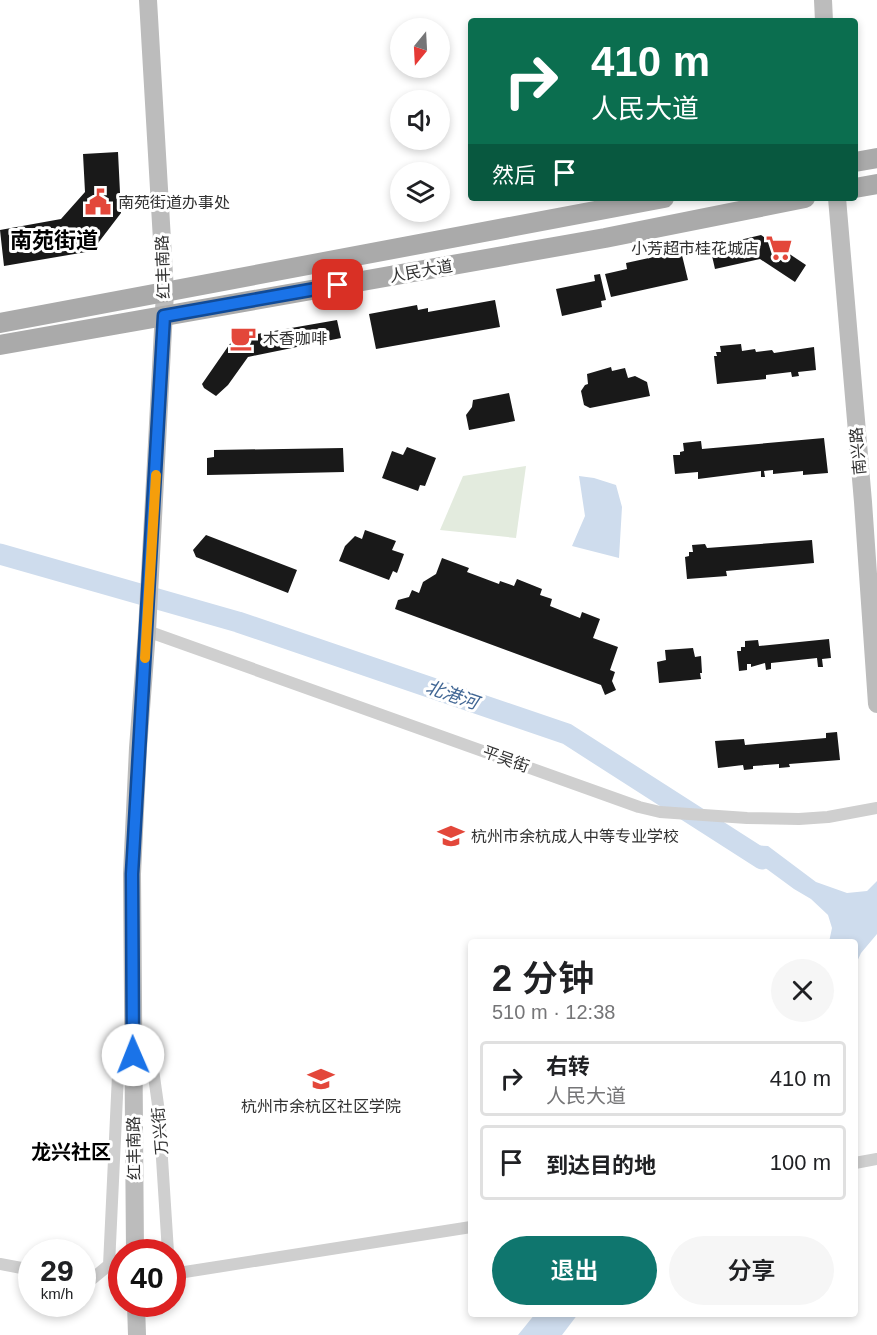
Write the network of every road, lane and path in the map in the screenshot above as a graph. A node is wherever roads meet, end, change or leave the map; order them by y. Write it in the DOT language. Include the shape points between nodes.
graph roads {
  1 [pos="148,0"];
  2 [pos="823,0"];
  3 [pos="824,18"];
  4 [pos="877,158"];
  5 [pos="858,161"];
  6 [pos="877,184"];
  7 [pos="858,187"];
  8 [pos="648,201"];
  9 [pos="790,201"];
  10 [pos="837,201"];
  11 [pos="165,292"];
  12 [pos="164,316"];
  13 [pos="0,323"];
  14 [pos="0,345"];
  15 [pos="147,631"];
  16 [pos="877,704"];
  17 [pos="877,808"];
  18 [pos="133,1033"];
  19 [pos="877,1159"];
  20 [pos="858,1162"];
  21 [pos="468,1227"];
  22 [pos="135,1239"];
  23 [pos="167,1239"];
  24 [pos="0,1264"];
  25 [pos="18,1267"];
  26 [pos="186,1272"];
  27 [pos="96,1276"];
  28 [pos="136,1317"];
  29 [pos="137,1335"];
  1 -- 11 [label="street, 红丰南路"];
  2 -- 3 [label="street"];
  4 -- 5 [label="main road"];
  6 -- 7 [label="main road"];
  8 -- 11 [label="main road, 人民大道"];
  9 -- 12 [label="main road, 人民大道"];
  10 -- 16 [label="street, 南兴路"];
  11 -- 12 [label="street, 红丰南路"];
  11 -- 13 [label="main road, 人民大道"];
  12 -- 14 [label="main road, 人民大道"];
  12 -- 15 [label="street, 红丰南路"];
  15 -- 17 [label="street, 平吴街" via="639,807 660,812 799,819 828,818"];
  15 -- 18 [label="street, 红丰南路" via="132,874"];
  18 -- 22 [label="street, 红丰南路"];
  18 -- 23 [label="street, 万兴街" via="151,1054"];
  18 -- 27 [label="street" via="119,1054 109,1265"];
  19 -- 20 [label="street"];
  21 -- 26 [label="street"];
  24 -- 25 [label="street"];
  28 -- 29 [label="street"];
}
